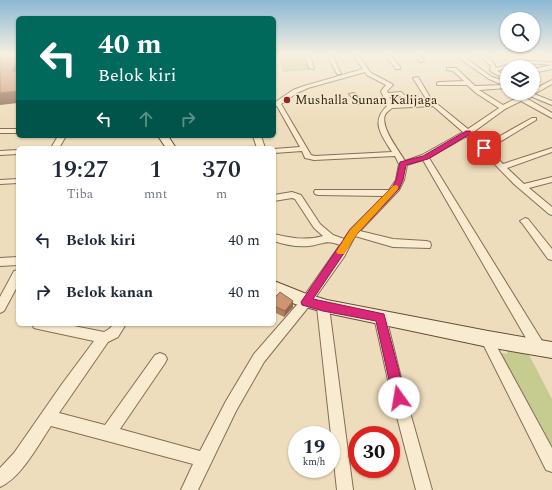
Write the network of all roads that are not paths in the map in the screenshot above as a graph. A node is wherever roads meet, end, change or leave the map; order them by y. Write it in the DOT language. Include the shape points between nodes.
graph roads {
  1 [pos="336,78"];
  2 [pos="377,78"];
  3 [pos="416,78"];
  4 [pos="464,78"];
  5 [pos="552,82"];
  6 [pos="469,83"];
  7 [pos="439,84"];
  8 [pos="500,87"];
  9 [pos="475,88"];
  10 [pos="540,88"];
  11 [pos="352,94"];
  12 [pos="540,97"];
  13 [pos="404,98"];
  14 [pos="517,100"];
  15 [pos="524,100"];
  16 [pos="389,101"];
  17 [pos="552,103"];
  18 [pos="276,104"];
  19 [pos="435,104"];
  20 [pos="503,108"];
  21 [pos="552,116"];
  22 [pos="534,119"];
  23 [pos="0,131"];
  24 [pos="16,131"];
  25 [pos="468,132"];
  26 [pos="305,148"];
  27 [pos="484,148"];
  28 [pos="552,150"];
  29 [pos="276,151"];
  30 [pos="16,152"];
  31 [pos="0,153"];
  32 [pos="398,154"];
  33 [pos="426,157"];
  34 [pos="403,164"];
  35 [pos="502,167"];
  36 [pos="552,179"];
  37 [pos="16,181"];
  38 [pos="0,182"];
  39 [pos="523,187"];
  40 [pos="318,192"];
  41 [pos="359,192"];
  42 [pos="391,193"];
  43 [pos="276,198"];
  44 [pos="381,202"];
  45 [pos="552,212"];
  46 [pos="525,221"];
  47 [pos="353,232"];
  48 [pos="330,237"];
  49 [pos="276,238"];
  50 [pos="346,243"];
  51 [pos="426,245"];
  52 [pos="16,254"];
  53 [pos="0,255"];
  54 [pos="552,256"];
  55 [pos="16,261"];
  56 [pos="0,262"];
  57 [pos="16,278"];
  58 [pos="276,288"];
  59 [pos="306,302"];
  60 [pos="323,307"];
  61 [pos="0,308"];
  62 [pos="380,317"];
  63 [pos="63,326"];
  64 [pos="119,326"];
  65 [pos="104,338"];
  66 [pos="487,340"];
  67 [pos="545,349"];
  68 [pos="160,359"];
  69 [pos="48,418"];
  70 [pos="108,434"];
  71 [pos="204,460"];
  72 [pos="552,464"];
  73 [pos="0,479"];
  74 [pos="190,490"];
  75 [pos="345,490"];
  76 [pos="424,490"];
  1 -- 18 [label="street" via="304,87"];
  2 -- 16 [label="street" via="389,83 384,92"];
  3 -- 19 [label="street" via="426,97"];
  4 -- 6 [label="street"];
  5 -- 10 [label="street"];
  6 -- 7 [label="street"];
  6 -- 9 [label="street"];
  8 -- 9 [label="street"];
  9 -- 20 [label="street"];
  11 -- 16 [label="street" via="361,103"];
  12 -- 17 [label="street"];
  13 -- 16 [label="street" via="401,94"];
  14 -- 20 [label="street"];
  15 -- 21 [label="street"];
  16 -- 19 [label="street"];
  16 -- 32 [label="street" via="381,120 386,136"];
  18 -- 26 [label="street"];
  19 -- 25 [label="street"];
  20 -- 25 [label="street"];
  22 -- 27 [label="street"];
  23 -- 24 [label="street"];
  25 -- 27 [label="street"];
  25 -- 33 [label="street"];
  26 -- 29 [label="street"];
  26 -- 32 [label="street" via="308,156 314,158"];
  27 -- 35 [label="street"];
  28 -- 35 [label="street"];
  30 -- 31 [label="street"];
  32 -- 34 [label="street"];
  33 -- 34 [label="street"];
  33 -- 67 [label="street"];
  34 -- 42 [label="street" via="400,180"];
  35 -- 39 [label="street"];
  36 -- 39 [label="street"];
  37 -- 38 [label="street"];
  39 -- 45 [label="street"];
  40 -- 41 [label="street"];
  41 -- 42 [label="street"];
  41 -- 44 [label="street"];
  42 -- 44 [label="street"];
  43 -- 48 [label="street" via="292,195 298,197 316,226"];
  44 -- 47 [label="street"];
  46 -- 54 [label="street"];
  47 -- 50 [label="street"];
  47 -- 51 [label="street" via="393,243"];
  48 -- 49 [label="street" via="314,242 289,242"];
  48 -- 50 [label="street"];
  50 -- 59 [label="street"];
  52 -- 53 [label="street"];
  55 -- 56 [label="street"];
  57 -- 61 [label="street"];
  58 -- 59 [label="main road"];
  59 -- 60 [label="main road"];
  59 -- 71 [label="street" via="259,358"];
  60 -- 62 [label="main road"];
  60 -- 75 [label="street"];
  62 -- 66 [label="main road"];
  62 -- 76 [label="street"];
  63 -- 65 [label="street"];
  64 -- 65 [label="street" via="115,333"];
  65 -- 69 [label="street"];
  66 -- 67 [label="main road"];
  66 -- 72 [label="street"];
  68 -- 70 [label="street"];
  69 -- 70 [label="street"];
  69 -- 73 [label="street" via="20,459"];
  70 -- 71 [label="street"];
  71 -- 74 [label="street"];
}
